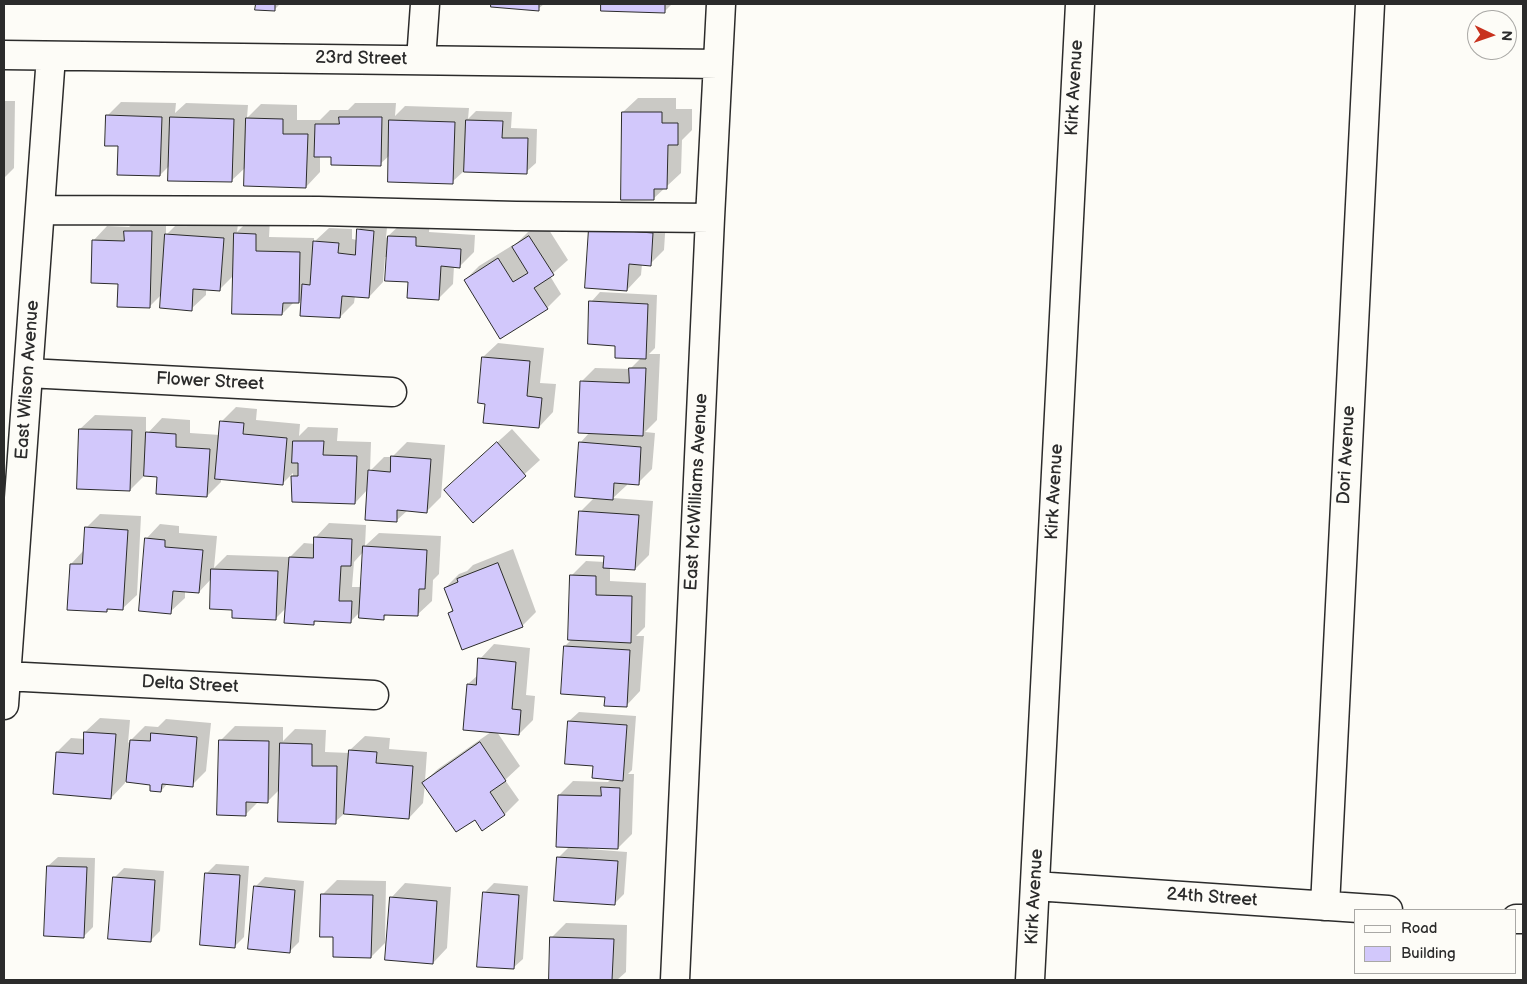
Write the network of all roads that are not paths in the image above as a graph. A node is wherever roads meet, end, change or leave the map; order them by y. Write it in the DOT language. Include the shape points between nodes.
graph roads {
  1 [pos="425,4"];
  2 [pos="721,4"];
  3 [pos="1080,4"];
  4 [pos="1370,4"];
  5 [pos="4,55"];
  6 [pos="52,56"];
  7 [pos="422,60"];
  8 [pos="718,64"];
  9 [pos="40,210"];
  10 [pos="710,218"];
  11 [pos="28,373"];
  12 [pos="392,392"];
  13 [pos="5,676"];
  14 [pos="374,695"];
  15 [pos="4,705"];
  16 [pos="1036,886"];
  17 [pos="1325,906"];
  18 [pos="1372,909"];
  19 [pos="675,980"];
  20 [pos="1030,980"];
  1 -- 7 [label="street"];
  2 -- 8 [label="street, East McWilliams Avenue"];
  3 -- 16 [label="street, Kirk Avenue"];
  4 -- 17 [label="street, Dori Avenue"];
  5 -- 6 [label="street, 23rd Street"];
  6 -- 7 [label="street, 23rd Street"];
  6 -- 9 [label="street, East Wilson Avenue"];
  7 -- 8 [label="street, 23rd Street"];
  8 -- 10 [label="street, East McWilliams Avenue"];
  9 -- 10 [label="street"];
  9 -- 11 [label="street, East Wilson Avenue"];
  10 -- 19 [label="street, East McWilliams Avenue"];
  11 -- 12 [label="street, Flower Street"];
  11 -- 13 [label="street, East Wilson Avenue"];
  13 -- 14 [label="street, Delta Street"];
  13 -- 15 [label="street, East Wilson Avenue"];
  16 -- 17 [label="street, 24th Street"];
  16 -- 20 [label="street, Kirk Avenue"];
  17 -- 18 [label="street, 24th Street"];
}
